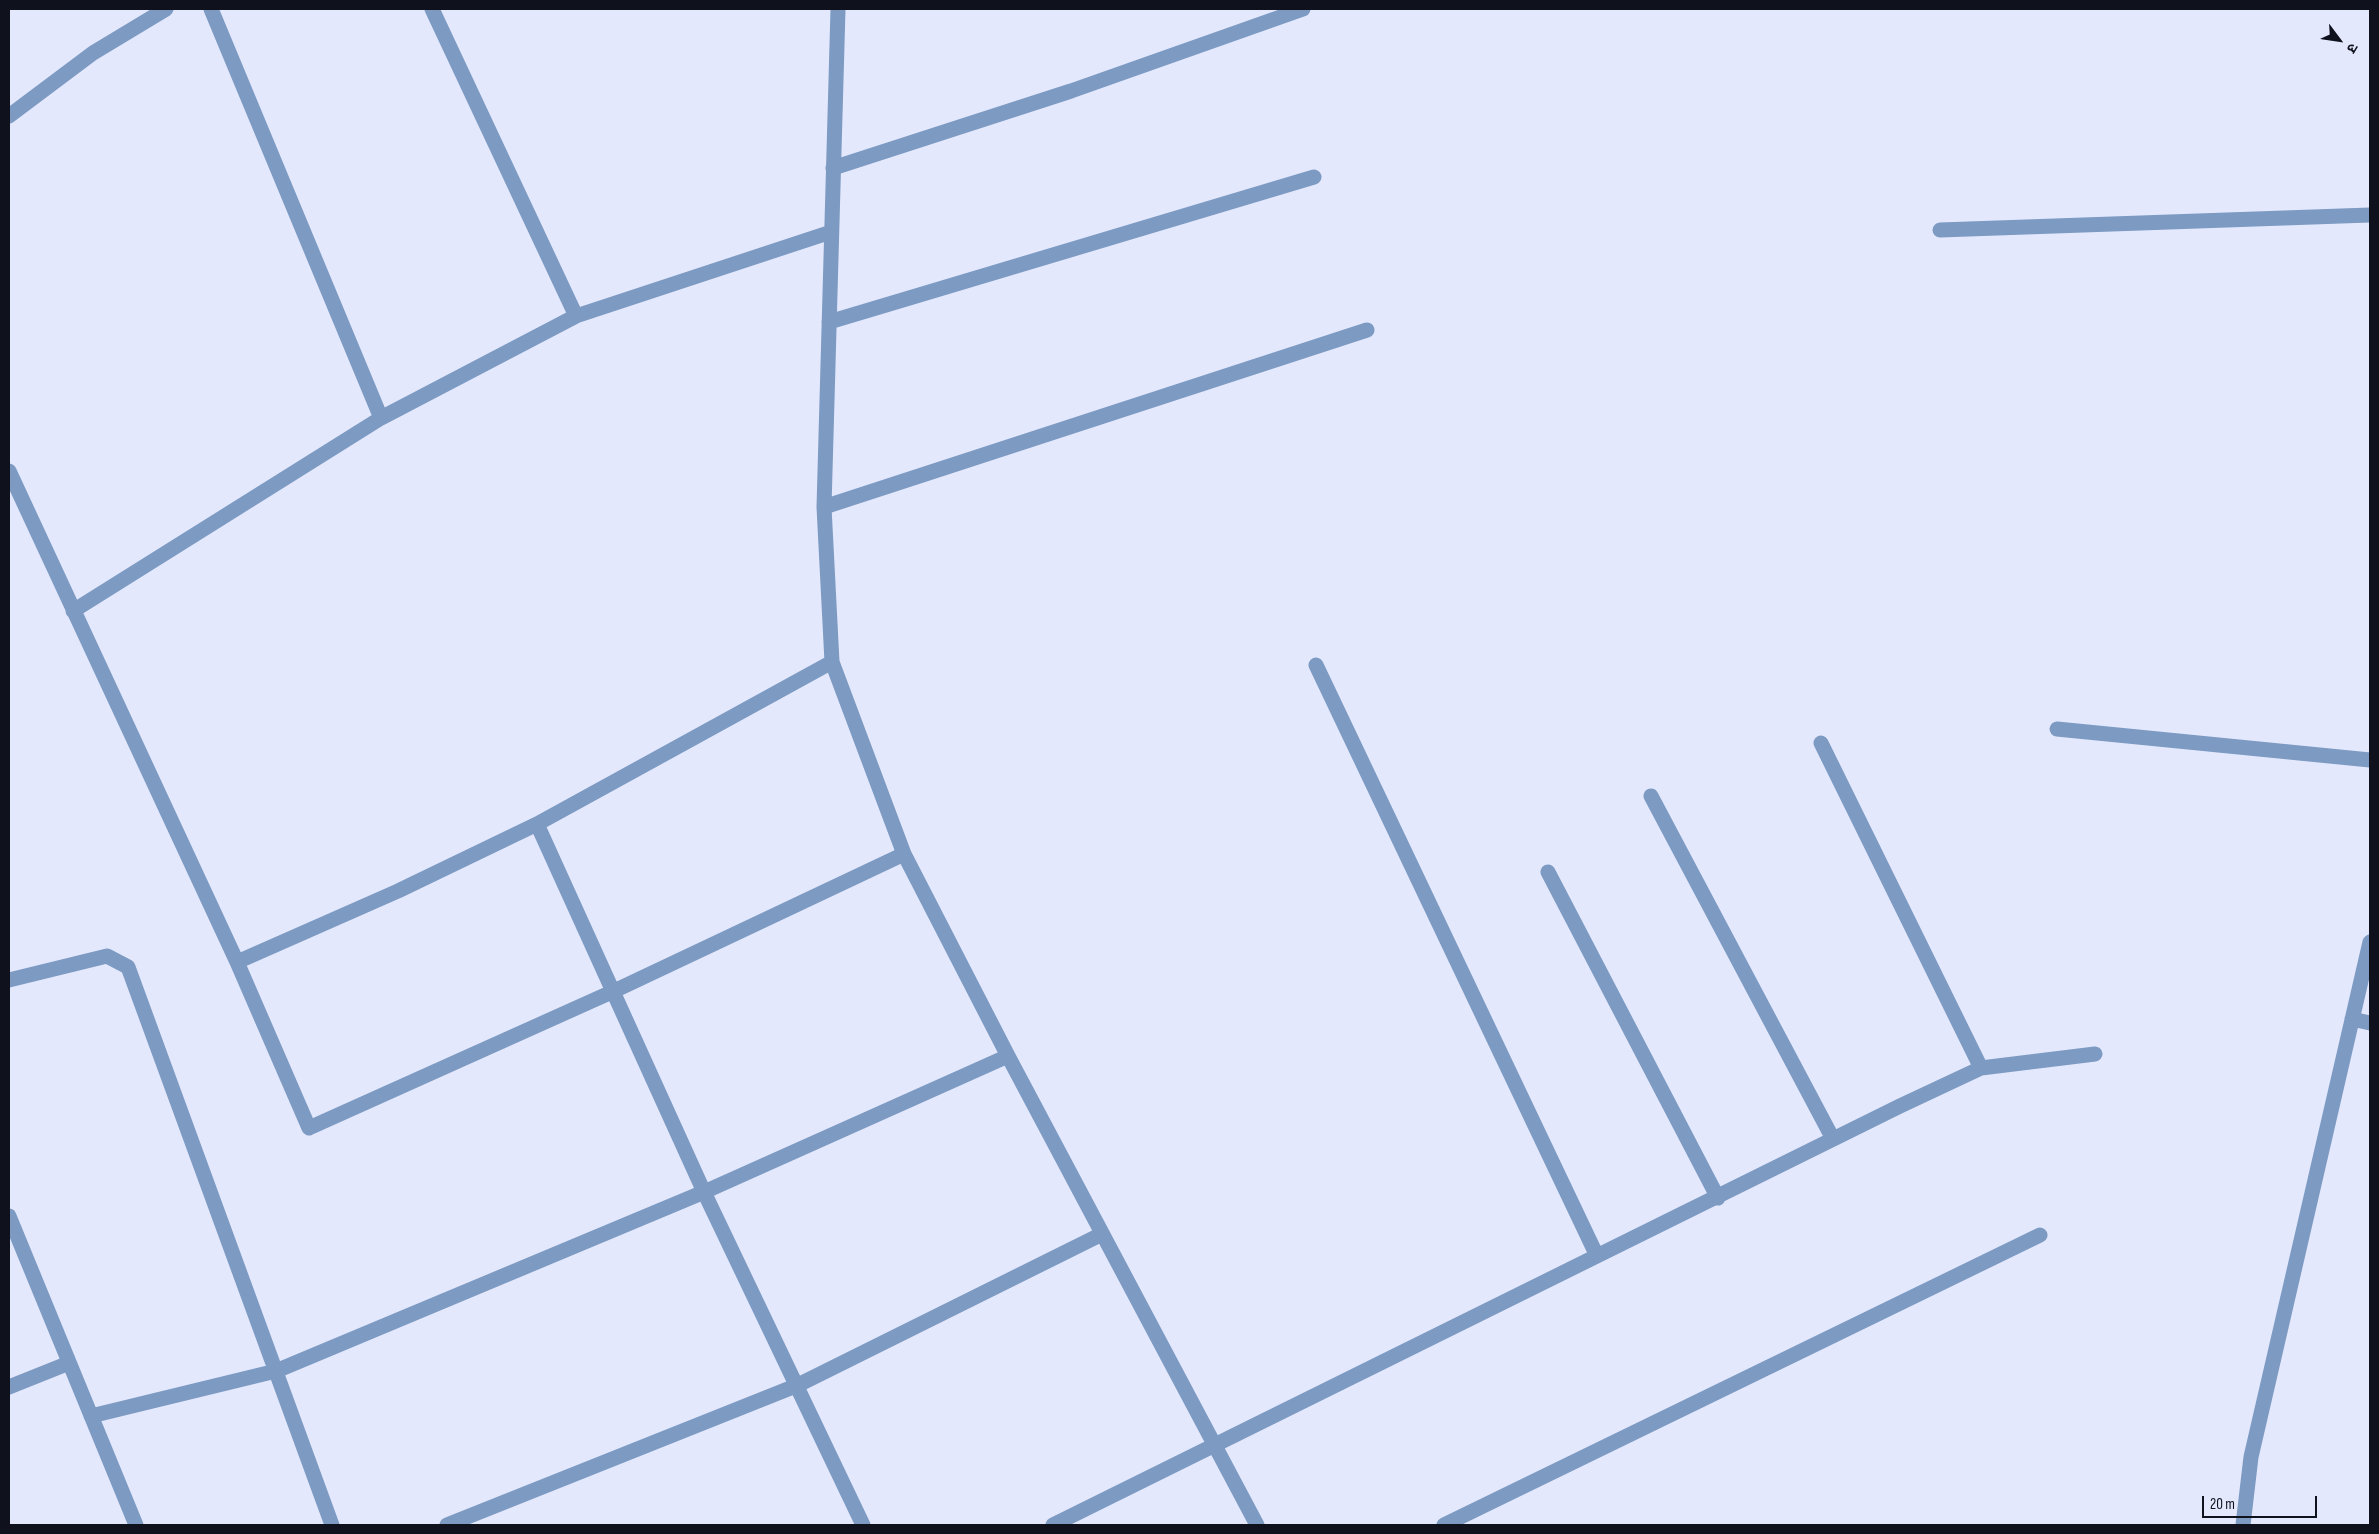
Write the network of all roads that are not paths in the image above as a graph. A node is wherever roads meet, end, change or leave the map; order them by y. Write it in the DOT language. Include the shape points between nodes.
graph roads {
  1 [pos="166,9"];
  2 [pos="211,9"];
  3 [pos="432,9"];
  4 [pos="838,9"];
  5 [pos="1303,9"];
  6 [pos="9,116"];
  7 [pos="833,168"];
  8 [pos="1314,177"];
  9 [pos="2370,215"];
  10 [pos="1940,230"];
  11 [pos="831,232"];
  12 [pos="576,316"];
  13 [pos="829,322"];
  14 [pos="1367,330"];
  15 [pos="381,418"];
  16 [pos="9,471"];
  17 [pos="824,507"];
  18 [pos="73,611"];
  19 [pos="832,662"];
  20 [pos="1316,665"];
  21 [pos="2057,730"];
  22 [pos="1821,743"];
  23 [pos="2370,760"];
  24 [pos="1651,796"];
  25 [pos="537,824"];
  26 [pos="904,854"];
  27 [pos="1548,872"];
  28 [pos="2370,942"];
  29 [pos="237,962"];
  30 [pos="9,980"];
  31 [pos="614,991"];
  32 [pos="2352,1019"];
  33 [pos="2370,1023"];
  34 [pos="2095,1054"];
  35 [pos="1008,1056"];
  36 [pos="1981,1068"];
  37 [pos="1833,1139"];
  38 [pos="704,1192"];
  39 [pos="1718,1198"];
  40 [pos="9,1216"];
  41 [pos="1102,1234"];
  42 [pos="2040,1235"];
  43 [pos="1597,1256"];
  44 [pos="69,1363"];
  45 [pos="276,1371"];
  46 [pos="798,1385"];
  47 [pos="9,1387"];
  48 [pos="91,1416"];
  49 [pos="1214,1446"];
  50 [pos="136,1525"];
  51 [pos="332,1525"];
  52 [pos="447,1525"];
  53 [pos="862,1525"];
  54 [pos="1052,1525"];
  55 [pos="1257,1525"];
  56 [pos="1444,1525"];
  57 [pos="2243,1525"];
  1 -- 6 [label="street" via="93,53"];
  2 -- 15 [label="street"];
  3 -- 12 [label="street"];
  4 -- 7 [label="street"];
  5 -- 7 [label="street" via="1071,91"];
  7 -- 11 [label="street"];
  8 -- 13 [label="street"];
  9 -- 10 [label="street"];
  11 -- 12 [label="street"];
  11 -- 13 [label="street"];
  12 -- 15 [label="street"];
  13 -- 17 [label="street"];
  14 -- 17 [label="street"];
  15 -- 18 [label="street"];
  16 -- 18 [label="street"];
  17 -- 19 [label="street"];
  18 -- 29 [label="street"];
  19 -- 25 [label="street"];
  19 -- 26 [label="street"];
  20 -- 43 [label="street"];
  21 -- 23 [label="street"];
  22 -- 36 [label="street"];
  24 -- 37 [label="street"];
  25 -- 29 [label="street" via="398,891"];
  25 -- 31 [label="street"];
  26 -- 31 [label="street"];
  26 -- 35 [label="street"];
  27 -- 39 [label="street"];
  28 -- 32 [label="street"];
  29 -- 31 [label="street" via="309,1128"];
  30 -- 45 [label="street" via="107,956 128,967"];
  31 -- 38 [label="street"];
  32 -- 33 [label="street"];
  32 -- 57 [label="street" via="2251,1458"];
  34 -- 36 [label="street"];
  35 -- 38 [label="street"];
  35 -- 41 [label="street"];
  36 -- 37 [label="street"];
  37 -- 39 [label="street"];
  38 -- 45 [label="street"];
  38 -- 46 [label="street"];
  39 -- 43 [label="street"];
  40 -- 44 [label="street"];
  41 -- 46 [label="street"];
  41 -- 49 [label="street"];
  42 -- 56 [label="street"];
  43 -- 49 [label="street"];
  44 -- 47 [label="street"];
  44 -- 48 [label="street"];
  45 -- 48 [label="street"];
  45 -- 51 [label="street"];
  46 -- 52 [label="street"];
  46 -- 53 [label="street"];
  48 -- 50 [label="street"];
  49 -- 54 [label="street"];
  49 -- 55 [label="street"];
}
